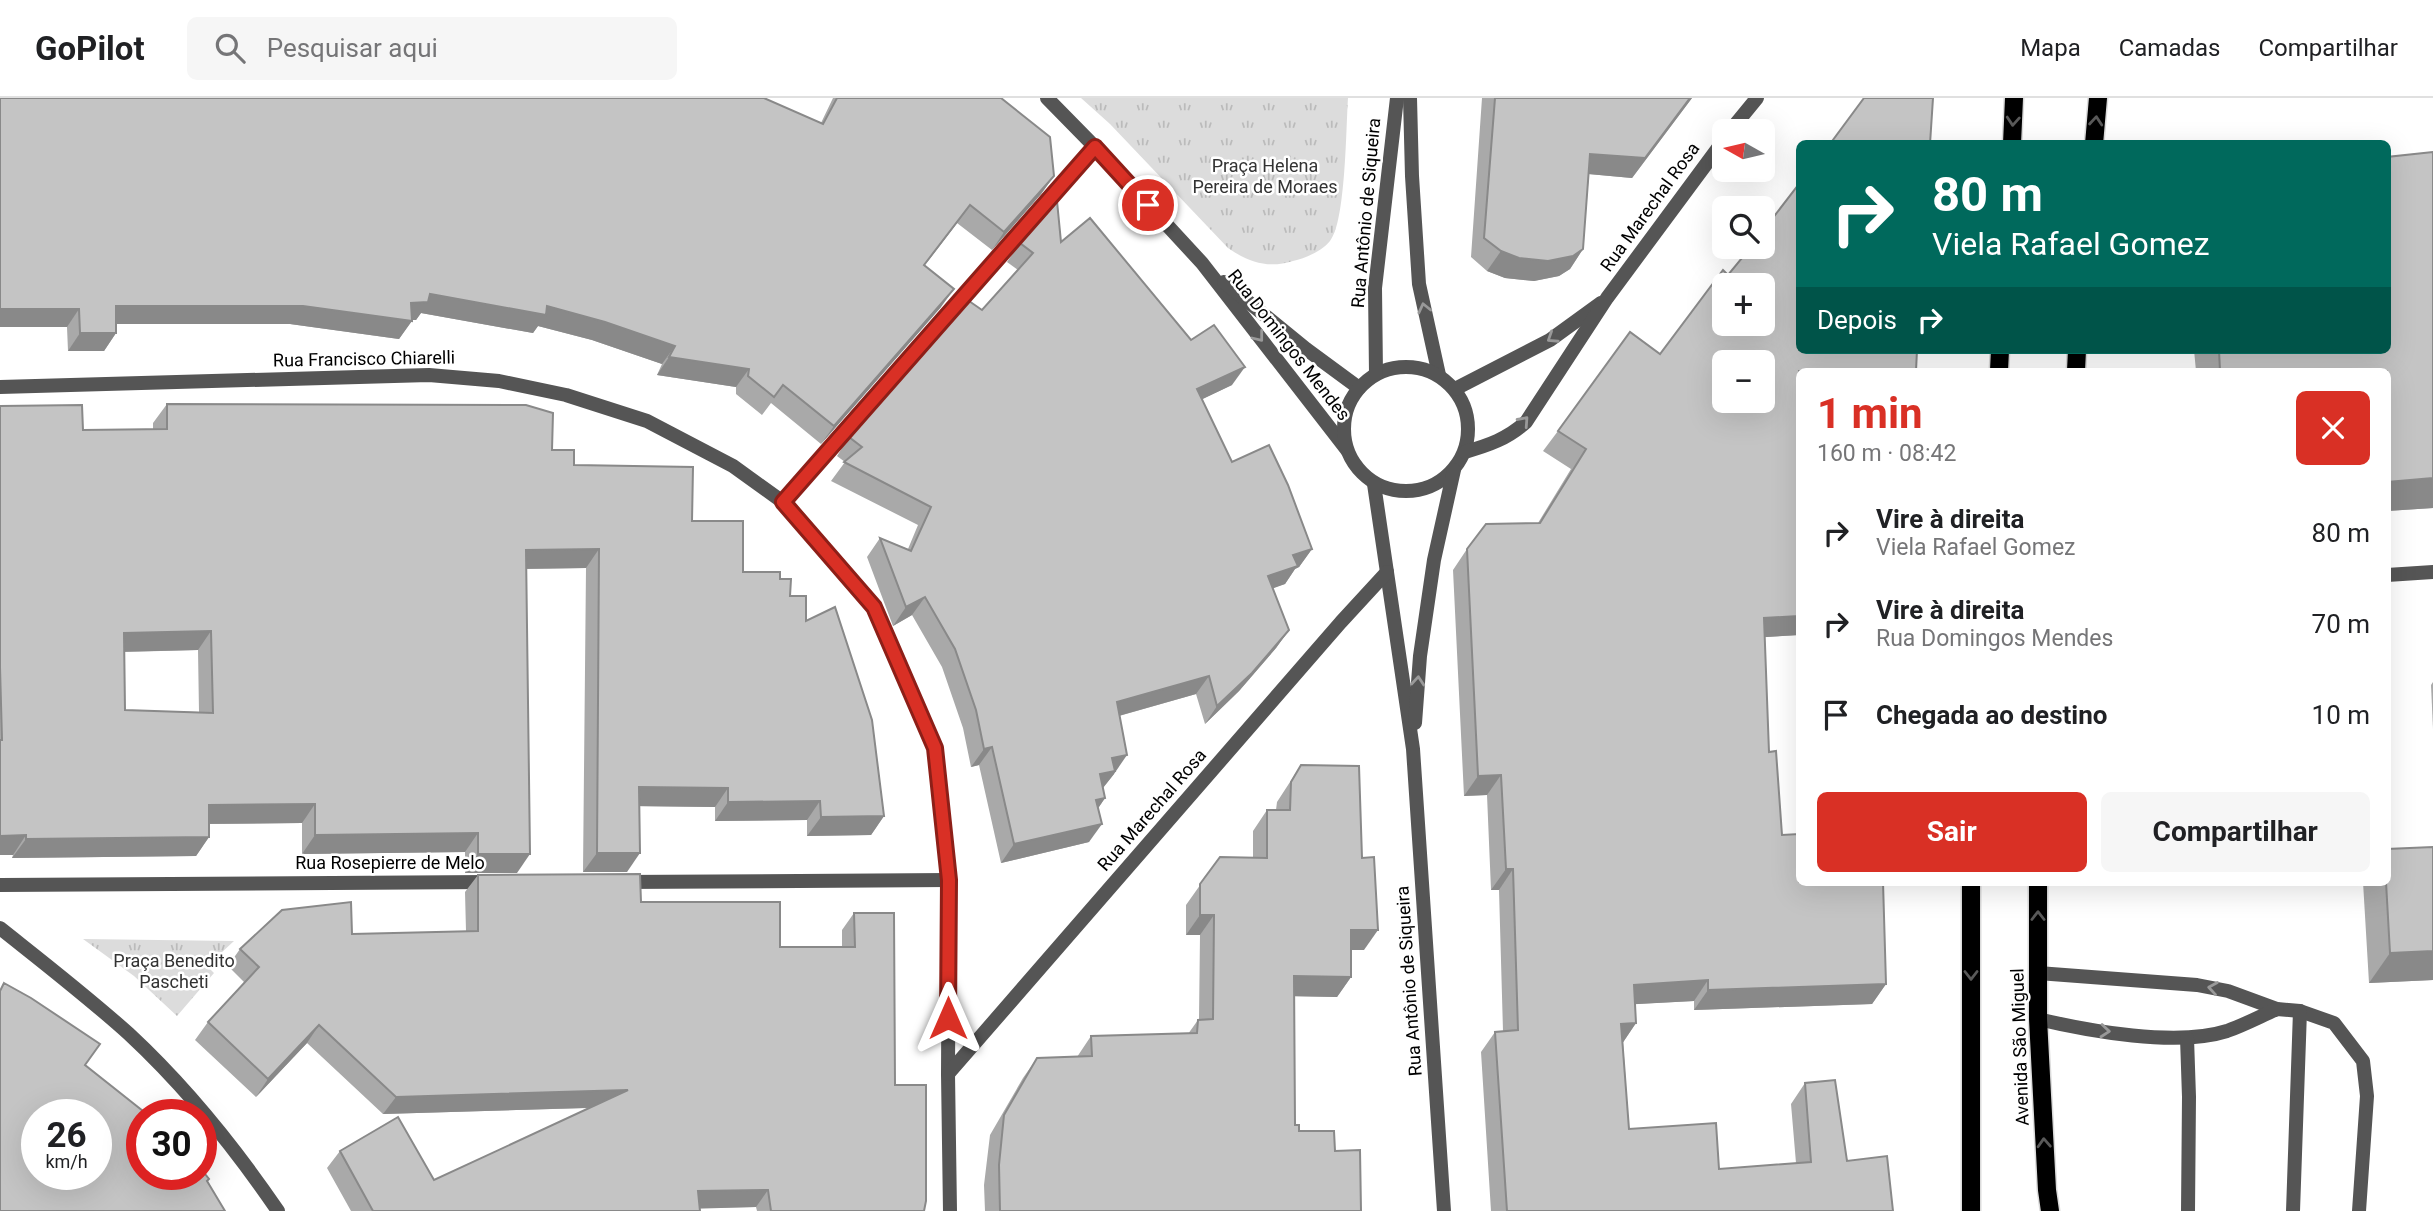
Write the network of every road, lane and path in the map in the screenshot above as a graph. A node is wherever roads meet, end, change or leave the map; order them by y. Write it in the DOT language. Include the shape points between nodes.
graph roads {
  1 [pos="1047,98"];
  2 [pos="1397,98"];
  3 [pos="1410,98"];
  4 [pos="1757,98"];
  5 [pos="2014,98"];
  6 [pos="2098,98"];
  7 [pos="1740,119"];
  8 [pos="2012,140"];
  9 [pos="2094,140"];
  10 [pos="1095,147"];
  11 [pos="1712,156"];
  12 [pos="1202,263"];
  13 [pos="1607,298"];
  14 [pos="1376,374"];
  15 [pos="1439,375"];
  16 [pos="0,387"];
  17 [pos="1359,388"];
  18 [pos="1455,389"];
  19 [pos="1347,450"];
  20 [pos="1465,452"];
  21 [pos="1454,470"];
  22 [pos="1374,484"];
  23 [pos="783,502"];
  24 [pos="1387,572"];
  25 [pos="2433,572"];
  26 [pos="2391,575"];
  27 [pos="1413,749"];
  28 [pos="949,880"];
  29 [pos="502,882"];
  30 [pos="600,882"];
  31 [pos="0,885"];
  32 [pos="1971,886"];
  33 [pos="2038,886"];
  34 [pos="0,929"];
  35 [pos="2038,974"];
  36 [pos="2277,1009"];
  37 [pos="2300,1011"];
  38 [pos="2038,1019"];
  39 [pos="2187,1038"];
  40 [pos="948,1074"];
  41 [pos="278,1211"];
  42 [pos="950,1211"];
  43 [pos="1444,1211"];
  44 [pos="1971,1211"];
  45 [pos="2050,1211"];
  46 [pos="2188,1211"];
  47 [pos="2293,1211"];
  48 [pos="2359,1211"];
  1 -- 10 [label="street, Rua Domingos Mendes"];
  2 -- 14 [label="street, Rua Antônio de Siqueira" via="1375,288"];
  15 -- 3 [label="street, Rua Antônio de Siqueira, one-way" via="1419,284"];
  4 -- 7 [label="street"];
  5 -- 8 [label="main road, one-way"];
  9 -- 6 [label="main road, one-way"];
  10 -- 12 [label="street, Rua Domingos Mendes"];
  10 -- 23 [label="street"];
  11 -- 13 [label="street, Rua Marechal Rosa"];
  12 -- 17 [label="street, Rua Domingos Mendes"];
  12 -- 19 [label="street, Rua Domingos Mendes, one-way"];
  13 -- 18 [label="street, Rua Marechal Rosa, one-way" via="1550,340"];
  20 -- 13 [label="street, Rua Marechal Rosa, one-way" via="1511,435 1526,422"];
  14 -- 15 [label="street" via="1396,366 1418,367"];
  14 -- 17 [label="street"];
  15 -- 18 [label="street"];
  16 -- 23 [label="street, Rua Francisco Chiarelli" via="429,375 499,381 566,395 647,421 733,466"];
  17 -- 19 [label="street" via="1348,406"];
  18 -- 20 [label="street" via="1466,408"];
  19 -- 22 [label="street" via="1357,469"];
  20 -- 21 [label="street"];
  21 -- 22 [label="street" via="1437,484 1416,492"];
  27 -- 21 [label="street, Rua Antônio de Siqueira, one-way" via="1434,560"];
  22 -- 24 [label="street, Rua Antônio de Siqueira"];
  23 -- 28 [label="street, Rua Francisco Chiarelli" via="879,618 935,748"];
  24 -- 27 [label="street, Rua Antônio de Siqueira"];
  24 -- 40 [label="street, Rua Marechal Rosa"];
  25 -- 26 [label="street"];
  27 -- 43 [label="street, Rua Antônio de Siqueira"];
  28 -- 30 [label="street"];
  28 -- 40 [label="street, Rua Francisco Chiarelli"];
  29 -- 31 [label="street, Rua Rosepierre de Melo"];
  32 -- 44 [label="main road, one-way"];
  35 -- 33 [label="main road, Avenida São Miguel, one-way"];
  34 -- 41 [label="street" via="131,1036 249,1169"];
  36 -- 35 [label="street, one-way" via="2228,990 2197,985"];
  35 -- 38 [label="main road, Avenida São Miguel"];
  36 -- 37 [label="street"];
  36 -- 39 [label="street" via="2226,1031"];
  37 -- 47 [label="street"];
  37 -- 48 [label="street" via="2334,1023 2363,1061 2367,1096"];
  38 -- 39 [label="street, one-way" via="2082,1030"];
  45 -- 38 [label="main road, Avenida São Miguel, one-way"];
  39 -- 46 [label="street"];
  40 -- 42 [label="street, Rua Francisco Chiarelli"];
}
